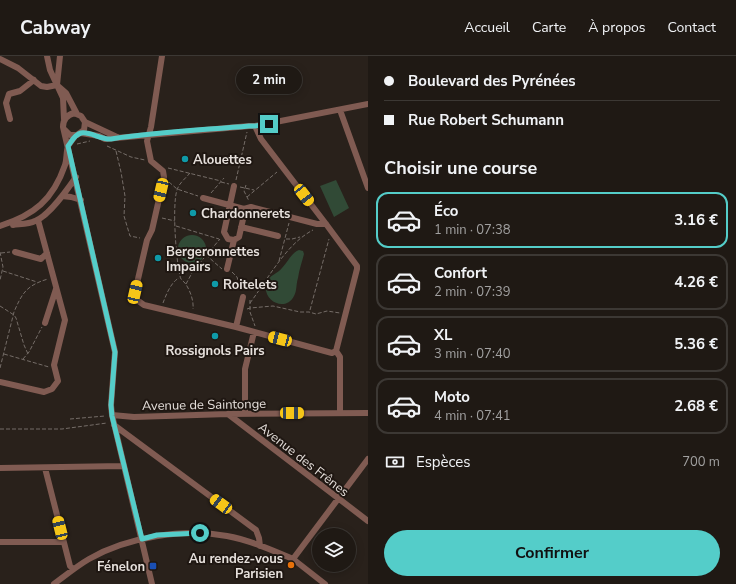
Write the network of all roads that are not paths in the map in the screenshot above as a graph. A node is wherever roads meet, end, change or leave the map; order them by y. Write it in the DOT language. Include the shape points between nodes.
graph roads {
  1 [pos="47,56"];
  2 [pos="60,56"];
  3 [pos="162,56"];
  4 [pos="0,59"];
  5 [pos="34,80"];
  6 [pos="57,85"];
  7 [pos="368,104"];
  8 [pos="340,110"];
  9 [pos="77,114"];
  10 [pos="10,119"];
  11 [pos="64,120"];
  12 [pos="85,122"];
  13 [pos="252,126"];
  14 [pos="65,130"];
  15 [pos="78,134"];
  16 [pos="148,134"];
  17 [pos="117,137"];
  18 [pos="68,146"];
  19 [pos="76,178"];
  20 [pos="59,180"];
  21 [pos="234,186"];
  22 [pos="368,188"];
  23 [pos="62,196"];
  24 [pos="203,198"];
  25 [pos="81,200"];
  26 [pos="229,204"];
  27 [pos="244,209"];
  28 [pos="38,220"];
  29 [pos="326,224"];
  30 [pos="0,226"];
  31 [pos="241,227"];
  32 [pos="278,236"];
  33 [pos="234,240"];
  34 [pos="15,252"];
  35 [pos="47,253"];
  36 [pos="227,269"];
  37 [pos="56,289"];
  38 [pos="246,295"];
  39 [pos="45,323"];
  40 [pos="236,327"];
  41 [pos="254,332"];
  42 [pos="336,351"];
  43 [pos="0,382"];
  44 [pos="340,413"];
  45 [pos="368,413"];
  46 [pos="228,414"];
  47 [pos="245,414"];
  48 [pos="113,421"];
  49 [pos="368,458"];
  50 [pos="123,466"];
  51 [pos="0,468"];
  52 [pos="45,468"];
  53 [pos="338,499"];
  54 [pos="368,521"];
  55 [pos="142,539"];
  56 [pos="0,542"];
  57 [pos="63,542"];
  58 [pos="260,546"];
  59 [pos="293,560"];
  60 [pos="73,569"];
  61 [pos="54,584"];
  62 [pos="152,584"];
  63 [pos="325,584"];
  1 -- 6 [label="street"];
  2 -- 6 [label="street"];
  3 -- 16 [label="street"];
  4 -- 5 [label="street"];
  5 -- 6 [label="street" via="47,88"];
  5 -- 10 [label="street" via="20,91 9,94 6,103"];
  6 -- 9 [label="street" via="66,93"];
  6 -- 11 [label="street" via="63,102"];
  7 -- 8 [label="street"];
  8 -- 13 [label="street"];
  8 -- 22 [label="street"];
  9 -- 11 [label="street" via="70,114"];
  9 -- 12 [label="street"];
  11 -- 14 [label="street"];
  12 -- 15 [label="street" via="84,130"];
  12 -- 17 [label="street"];
  13 -- 16 [label="street"];
  13 -- 29 [label="street"];
  14 -- 15 [label="street" via="70,135"];
  14 -- 18 [label="street"];
  15 -- 17 [label="street" via="105,139"];
  15 -- 18 [label="street"];
  16 -- 17 [label="street"];
  16 -- 40 [label="street" via="149,154 164,174 135,292 137,300 144,305"];
  18 -- 19 [label="street"];
  18 -- 20 [label="street" via="66,162"];
  19 -- 20 [label="street"];
  19 -- 23 [label="street"];
  19 -- 25 [label="street"];
  20 -- 30 [label="street" via="40,206 18,220"];
  21 -- 26 [label="street"];
  23 -- 25 [label="street"];
  23 -- 28 [label="street"];
  24 -- 26 [label="street"];
  25 -- 48 [label="street" via="115,352 111,405"];
  26 -- 27 [label="street"];
  26 -- 33 [label="street" via="224,232 228,239"];
  27 -- 29 [label="street" via="251,207"];
  27 -- 31 [label="street"];
  28 -- 30 [label="street"];
  28 -- 35 [label="street"];
  29 -- 42 [label="street" via="357,266"];
  31 -- 32 [label="street"];
  31 -- 33 [label="street" via="239,237"];
  33 -- 36 [label="street"];
  34 -- 35 [label="street" via="41,259"];
  35 -- 37 [label="street"];
  37 -- 39 [label="street"];
  37 -- 43 [label="street" via="65,320 54,365 58,381 52,389 44,392"];
  38 -- 40 [label="street"];
  40 -- 41 [label="street"];
  41 -- 42 [label="street" via="332,353"];
  41 -- 47 [label="street" via="245,369"];
  42 -- 44 [label="street" via="340,357"];
  44 -- 45 [label="street, Avenue de Saintonge"];
  44 -- 47 [label="street, Avenue de Saintonge"];
  46 -- 47 [label="street, Avenue de Saintonge"];
  46 -- 48 [label="street, Avenue de Saintonge" via="134,416"];
  46 -- 53 [label="street, Avenue des Frênes"];
  48 -- 50 [label="street"];
  48 -- 58 [label="street" via="256,530"];
  49 -- 53 [label="street"];
  50 -- 52 [label="street"];
  50 -- 55 [label="street"];
  51 -- 52 [label="street"];
  52 -- 57 [label="street"];
  53 -- 54 [label="street, Avenue des Frênes"];
  53 -- 59 [label="street"];
  55 -- 58 [label="street" via="157,535 200,533 228,536"];
  55 -- 60 [label="street" via="108,550"];
  55 -- 62 [label="street"];
  56 -- 57 [label="street"];
  57 -- 60 [label="street"];
  58 -- 59 [label="street"];
  59 -- 63 [label="street"];
  60 -- 61 [label="street"];
}
